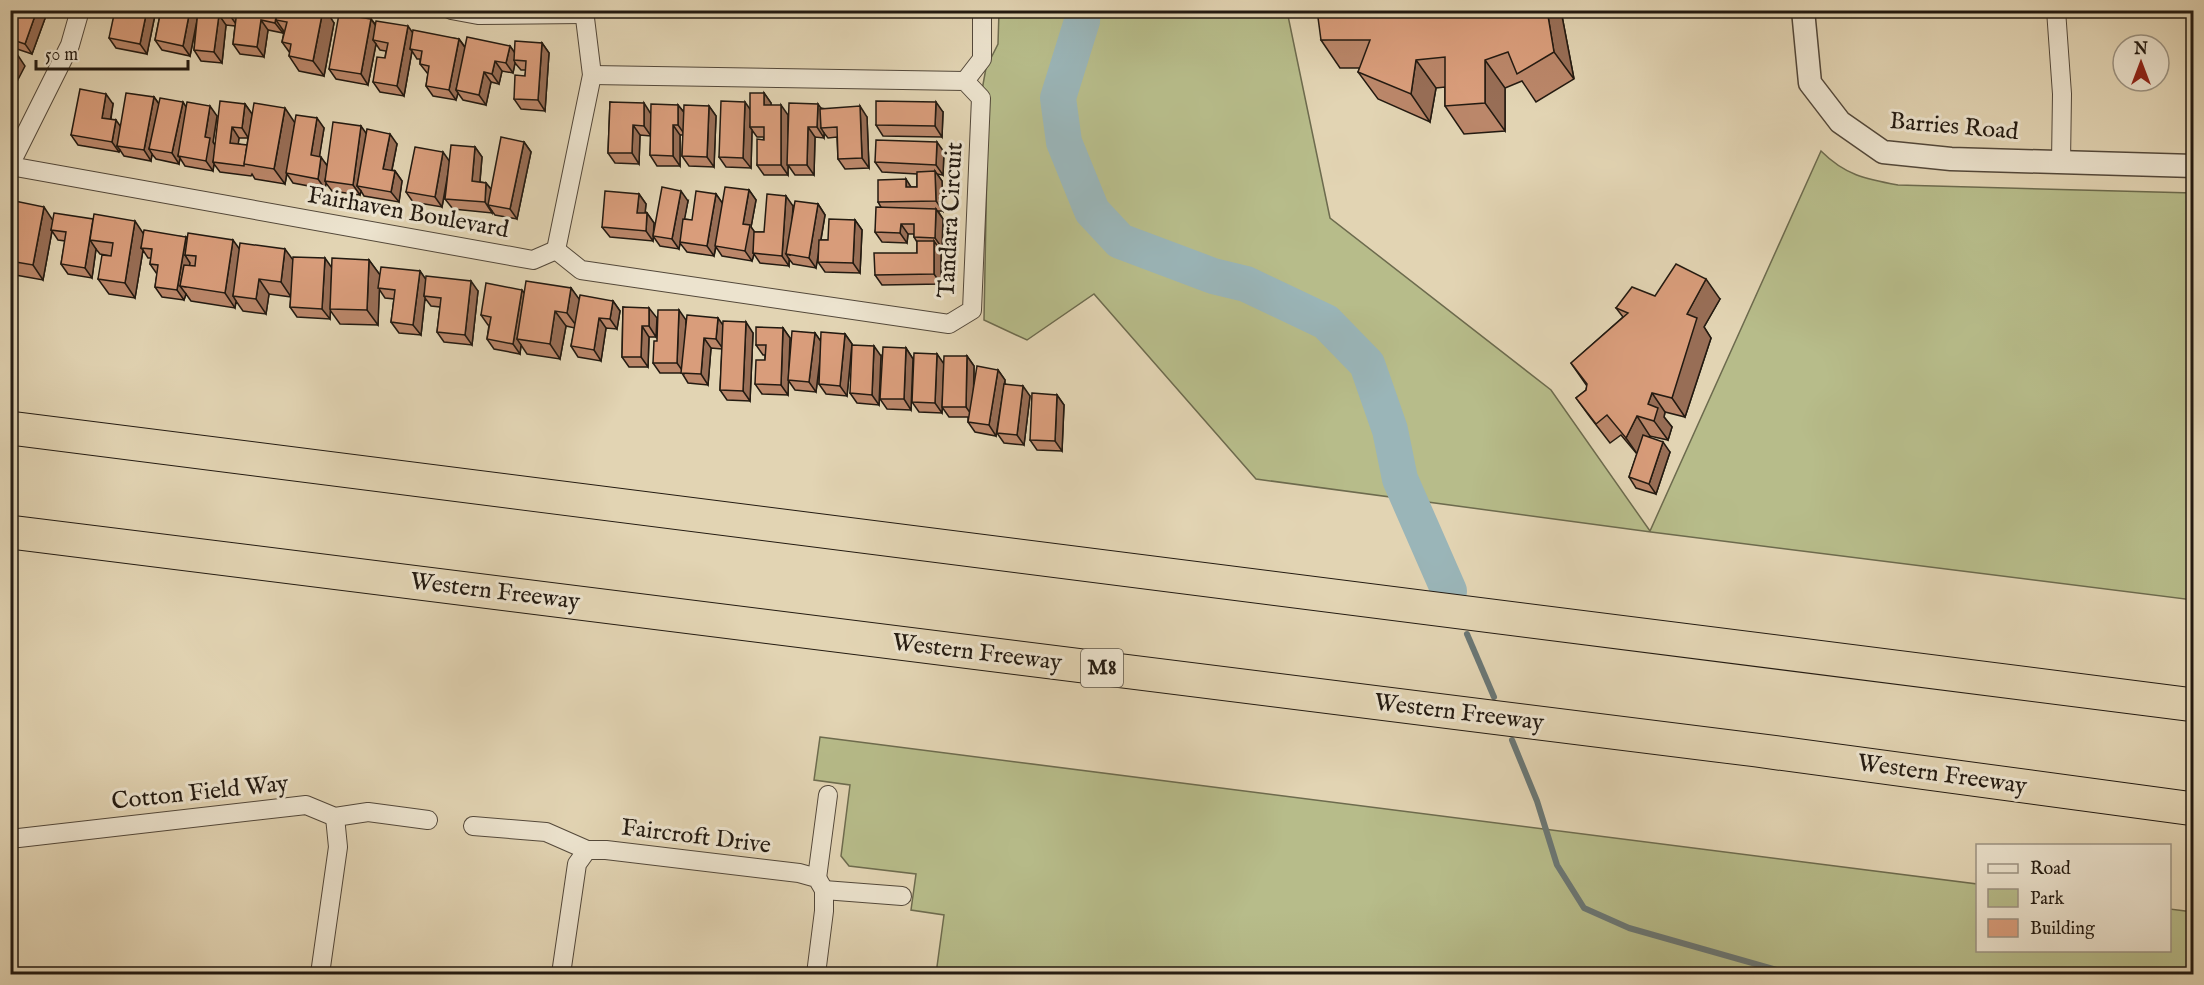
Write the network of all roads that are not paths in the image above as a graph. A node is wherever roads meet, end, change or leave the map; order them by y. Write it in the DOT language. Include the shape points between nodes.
graph roads {
  1 [pos="80,10"];
  2 [pos="451,10"];
  3 [pos="982,10"];
  4 [pos="1803,10"];
  5 [pos="2056,10"];
  6 [pos="584,12"];
  7 [pos="592,75"];
  8 [pos="965,81"];
  9 [pos="2061,162"];
  10 [pos="10,165"];
  11 [pos="2193,166"];
  12 [pos="556,250"];
  13 [pos="10,428"];
  14 [pos="10,532"];
  15 [pos="2193,705"];
  16 [pos="828,795"];
  17 [pos="2193,809"];
  18 [pos="335,817"];
  19 [pos="428,820"];
  20 [pos="473,826"];
  21 [pos="10,838"];
  22 [pos="587,850"];
  23 [pos="821,884"];
  24 [pos="902,896"];
  25 [pos="320,975"];
  26 [pos="561,975"];
  27 [pos="816,975"];
  1 -- 10 [label="street" via="70,45"];
  2 -- 6 [label="street" via="478,15"];
  3 -- 8 [label="street" via="982,59"];
  4 -- 9 [label="street, Barries Road" via="1810,83 1840,122 1883,152 1951,159"];
  5 -- 9 [label="street" via="2062,94"];
  6 -- 7 [label="street"];
  7 -- 8 [label="street"];
  7 -- 12 [label="street"];
  8 -- 12 [label="street, Tandara Circuit" via="981,98 972,310 949,324 581,270"];
  9 -- 11 [label="street, Barries Road"];
  10 -- 12 [label="street, Fairhaven Boulevard" via="532,260"];
  13 -- 15 [label="highway"];
  14 -- 17 [label="highway, Western Freeway / M8" via="1756,750"];
  16 -- 23 [label="street"];
  18 -- 19 [label="street" via="368,812"];
  18 -- 21 [label="street, Cotton Field Way" via="306,805"];
  18 -- 25 [label="street" via="338,847"];
  20 -- 22 [label="street, Faircroft Drive" via="546,832"];
  22 -- 23 [label="street, Faircroft Drive" via="765,869"];
  22 -- 26 [label="street" via="577,864"];
  23 -- 24 [label="street, Faircroft Drive"];
  23 -- 27 [label="street" via="824,911"];
}
